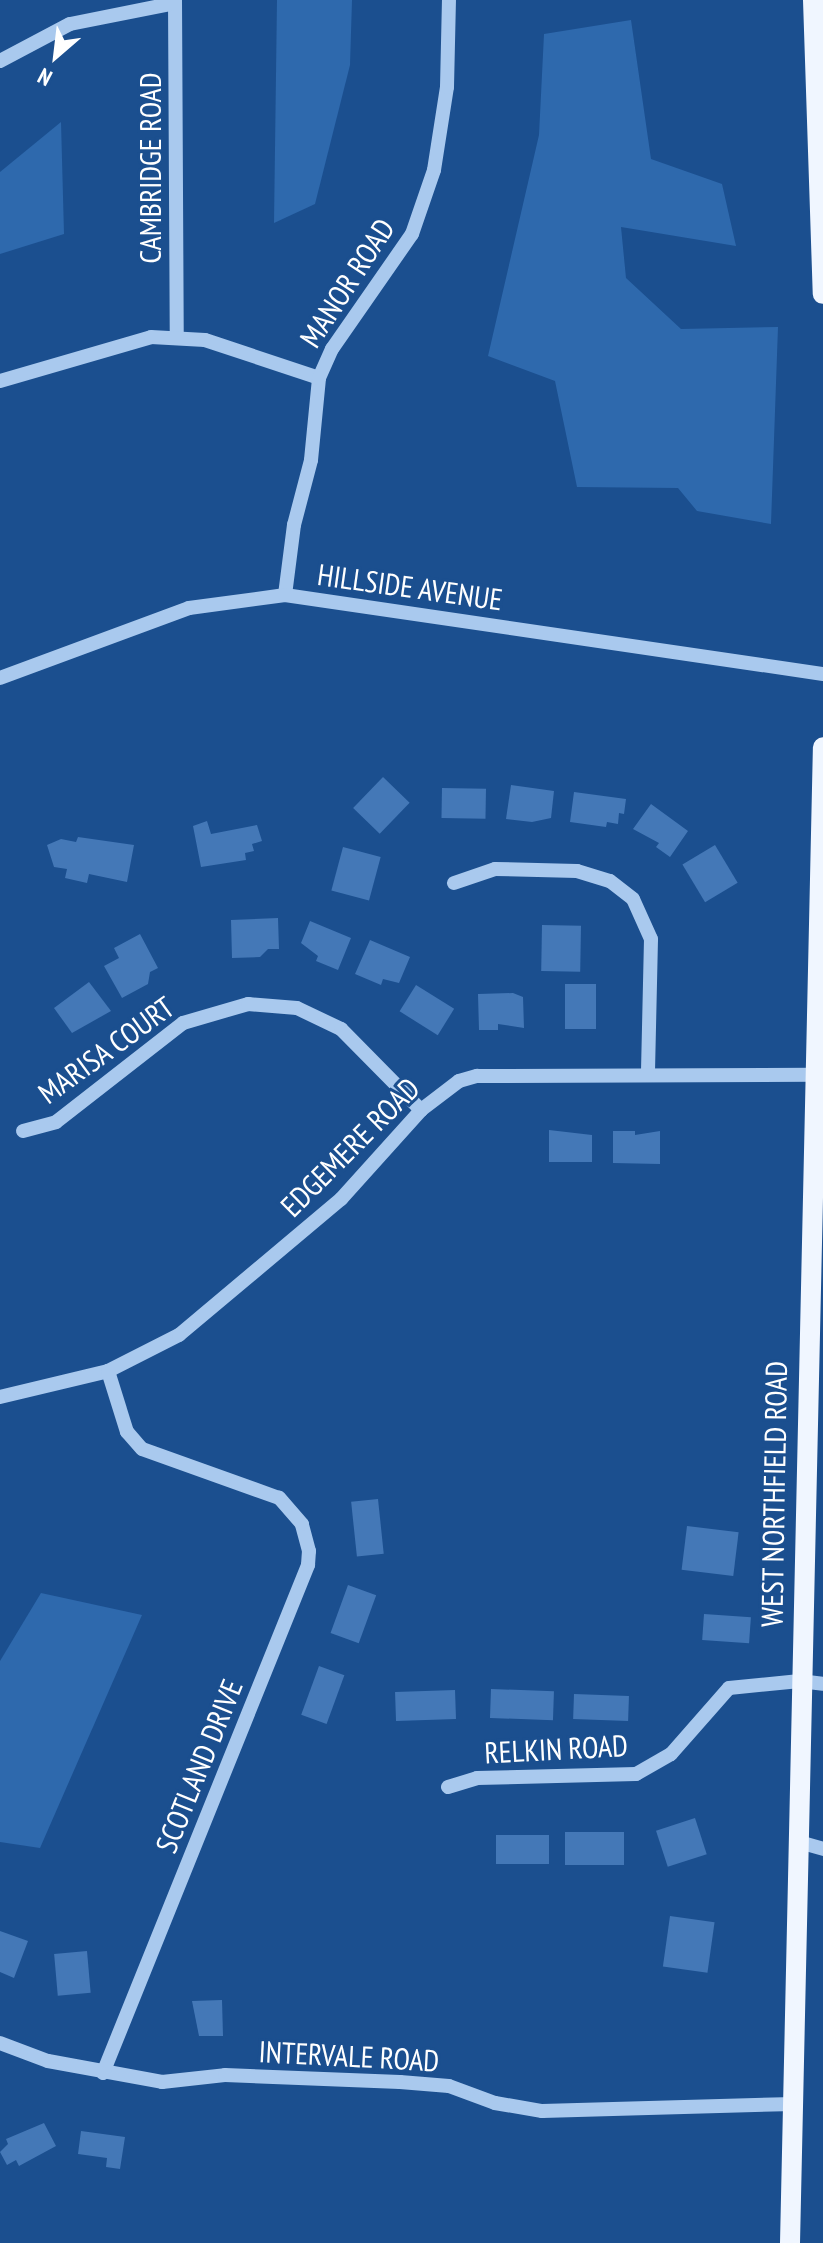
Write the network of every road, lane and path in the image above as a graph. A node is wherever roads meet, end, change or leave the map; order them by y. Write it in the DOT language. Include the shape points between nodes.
graph roads {
  1 [pos="449,0"];
  2 [pos="813,0"];
  3 [pos="175,2"];
  4 [pos="0,61"];
  5 [pos="823,294"];
  6 [pos="177,337"];
  7 [pos="319,378"];
  8 [pos="0,381"];
  9 [pos="285,595"];
  10 [pos="823,674"];
  11 [pos="0,678"];
  12 [pos="823,747"];
  13 [pos="454,883"];
  14 [pos="648,1073"];
  15 [pos="813,1075"];
  16 [pos="421,1110"];
  17 [pos="23,1131"];
  18 [pos="108,1371"];
  19 [pos="0,1397"];
  20 [pos="800,1681"];
  21 [pos="823,1684"];
  22 [pos="448,1787"];
  23 [pos="799,1842"];
  24 [pos="823,1849"];
  25 [pos="1,2044"];
  26 [pos="103,2073"];
  27 [pos="794,2104"];
  28 [pos="790,2243"];
  1 -- 7 [label="street, MANOR ROAD" via="441,142 420,216"];
  2 -- 5 [label="main road"];
  3 -- 4 [label="street" via="70,24"];
  3 -- 6 [label="street, CAMBRIDGE ROAD"];
  6 -- 7 [label="street" via="205,340"];
  6 -- 8 [label="street" via="124,342"];
  7 -- 9 [label="street, MANOR ROAD" via="311,460 294,525"];
  9 -- 10 [label="street, HILLSIDE AVENUE"];
  9 -- 11 [label="street, HILLSIDE AVENUE" via="189,608"];
  12 -- 15 [label="main road, WEST NORTHFIELD ROAD"];
  13 -- 14 [label="street" via="495,869 577,871 610,881 633,899 651,939"];
  14 -- 15 [label="street, EDGEMERE ROAD"];
  14 -- 16 [label="street, EDGEMERE ROAD" via="477,1076 442,1091"];
  15 -- 20 [label="main road, WEST NORTHFIELD ROAD"];
  16 -- 17 [label="street, MARISA COURT" via="341,1029 297,1008 248,1004 183,1023 56,1122"];
  16 -- 18 [label="street, EDGEMERE ROAD" via="341,1199 225,1300 179,1335"];
  18 -- 19 [label="street, EDGEMERE ROAD"];
  18 -- 26 [label="street, SCOTLAND DRIVE" via="127,1432 142,1449 279,1498 302,1524 308,1565"];
  20 -- 21 [label="street, RELKIN ROAD"];
  20 -- 22 [label="street, RELKIN ROAD" via="729,1688 671,1754 636,1774 477,1778"];
  20 -- 23 [label="main road, WEST NORTHFIELD ROAD"];
  23 -- 24 [label="street"];
  23 -- 27 [label="main road, WEST NORTHFIELD ROAD"];
  25 -- 26 [label="street, INTERVALE ROAD"];
  26 -- 27 [label="street, INTERVALE ROAD" via="162,2082 225,2075 424,2084 542,2111"];
  27 -- 28 [label="main road, WEST NORTHFIELD ROAD"];
}
